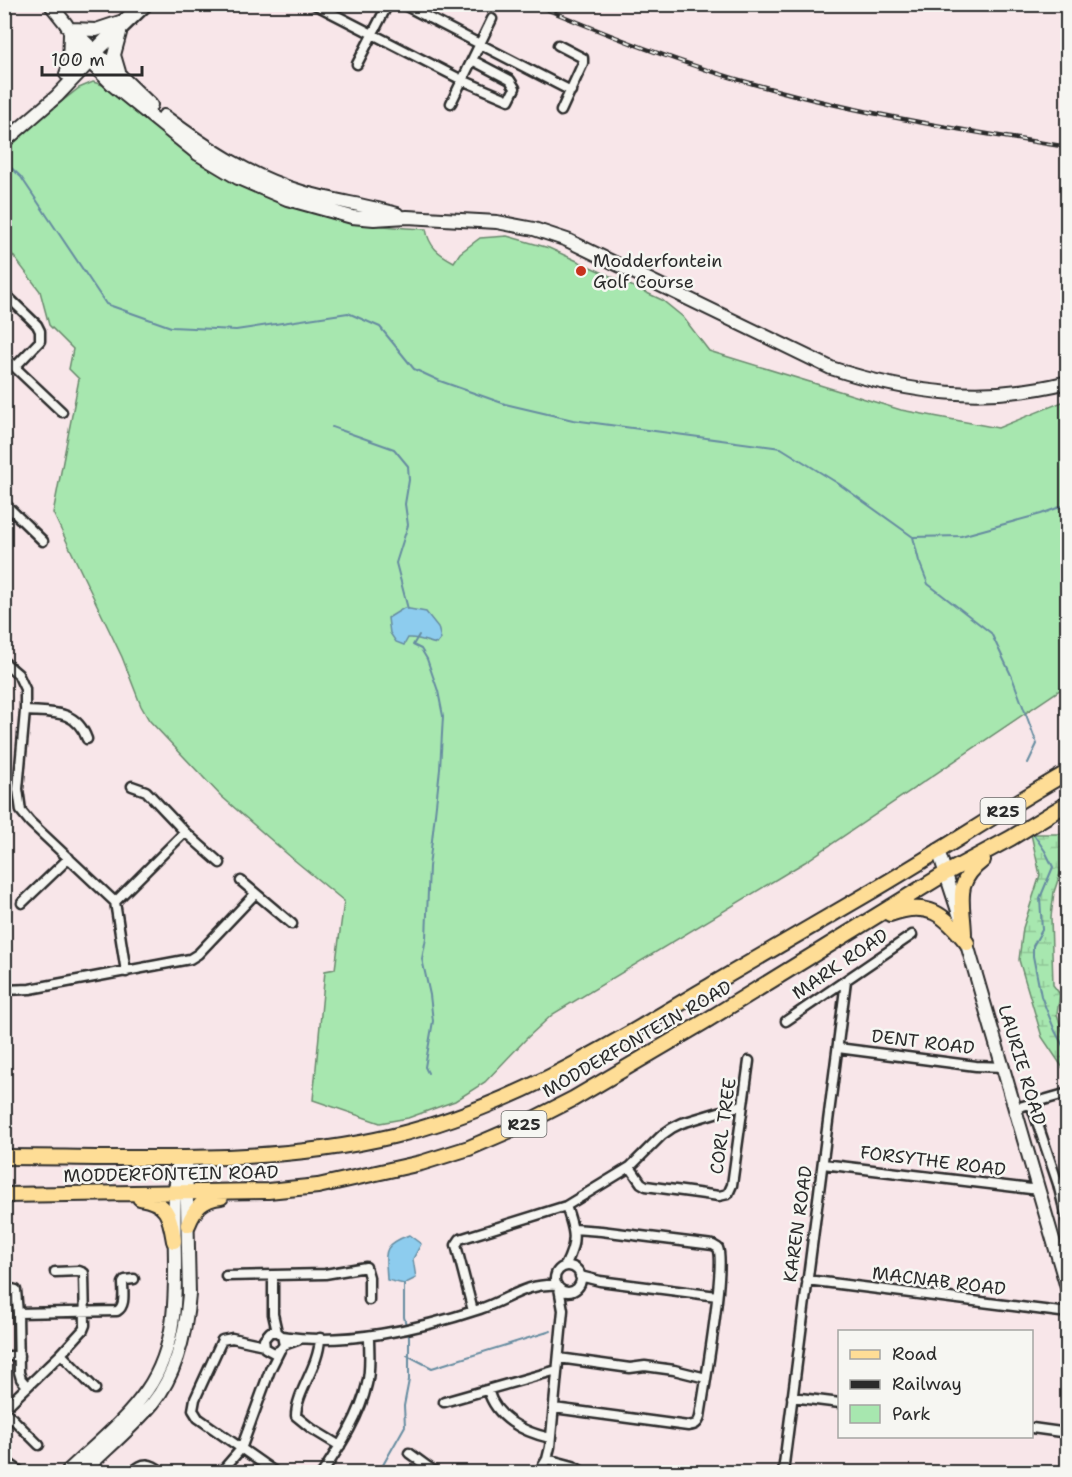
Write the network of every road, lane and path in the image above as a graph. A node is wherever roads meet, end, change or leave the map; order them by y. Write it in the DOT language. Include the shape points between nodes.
graph roads {
  1 [pos="50,4"];
  2 [pos="138,4"];
  3 [pos="149,4"];
  4 [pos="314,4"];
  5 [pos="388,4"];
  6 [pos="402,4"];
  7 [pos="492,19"];
  8 [pos="120,27"];
  9 [pos="69,29"];
  10 [pos="372,34"];
  11 [pos="480,44"];
  12 [pos="558,45"];
  13 [pos="91,55"];
  14 [pos="472,60"];
  15 [pos="357,64"];
  16 [pos="69,77"];
  17 [pos="462,80"];
  18 [pos="117,81"];
  19 [pos="571,91"];
  20 [pos="451,103"];
  21 [pos="561,111"];
  22 [pos="4,142"];
  23 [pos="4,293"];
  24 [pos="4,357"];
  25 [pos="15,367"];
  26 [pos="1068,382"];
  27 [pos="62,412"];
  28 [pos="4,503"];
  29 [pos="43,541"];
  30 [pos="4,662"];
  31 [pos="25,711"];
  32 [pos="87,739"];
  33 [pos="1068,772"];
  34 [pos="132,786"];
  35 [pos="1068,803"];
  36 [pos="185,832"];
  37 [pos="1011,838"];
  38 [pos="938,850"];
  39 [pos="69,858"];
  40 [pos="220,863"];
  41 [pos="946,873"];
  42 [pos="241,881"];
  43 [pos="255,894"];
  44 [pos="115,902"];
  45 [pos="22,903"];
  46 [pos="867,922"];
  47 [pos="292,924"];
  48 [pos="912,935"];
  49 [pos="965,938"];
  50 [pos="126,972"];
  51 [pos="846,981"];
  52 [pos="4,990"];
  53 [pos="786,1021"];
  54 [pos="838,1048"];
  55 [pos="749,1061"];
  56 [pos="1004,1067"];
  57 [pos="1068,1093"];
  58 [pos="1032,1104"];
  59 [pos="742,1106"];
  60 [pos="1016,1108"];
  61 [pos="183,1156"];
  62 [pos="4,1157"];
  63 [pos="823,1164"];
  64 [pos="630,1167"];
  65 [pos="1039,1190"];
  66 [pos="268,1191"];
  67 [pos="181,1192"];
  68 [pos="42,1194"];
  69 [pos="4,1195"];
  70 [pos="566,1206"];
  71 [pos="188,1225"];
  72 [pos="1068,1225"];
  73 [pos="574,1229"];
  74 [pos="174,1241"];
  75 [pos="572,1253"];
  76 [pos="1063,1257"];
  77 [pos="565,1266"];
  78 [pos="55,1272"];
  79 [pos="556,1274"];
  80 [pos="273,1275"];
  81 [pos="226,1276"];
  82 [pos="579,1276"];
  83 [pos="134,1279"];
  84 [pos="807,1280"];
  85 [pos="541,1284"];
  86 [pos="4,1287"];
  87 [pos="558,1287"];
  88 [pos="571,1291"];
  89 [pos="1068,1291"];
  90 [pos="717,1296"];
  91 [pos="369,1300"];
  92 [pos="563,1310"];
  93 [pos="473,1311"];
  94 [pos="86,1312"];
  95 [pos="18,1313"];
  96 [pos="1068,1313"];
  97 [pos="369,1337"];
  98 [pos="320,1338"];
  99 [pos="274,1341"];
  100 [pos="61,1354"];
  101 [pos="4,1356"];
  102 [pos="19,1356"];
  103 [pos="559,1358"];
  104 [pos="557,1370"];
  105 [pos="706,1378"];
  106 [pos="27,1386"];
  107 [pos="95,1389"];
  108 [pos="488,1390"];
  109 [pos="792,1397"];
  110 [pos="444,1402"];
  111 [pos="838,1403"];
  112 [pos="554,1408"];
  113 [pos="4,1409"];
  114 [pos="1033,1428"];
  115 [pos="1068,1433"];
  116 [pos="550,1438"];
  117 [pos="39,1444"];
  118 [pos="340,1446"];
  119 [pos="241,1449"];
  120 [pos="409,1454"];
  121 [pos="547,1459"];
  122 [pos="4,1460"];
  123 [pos="21,1473"];
  124 [pos="67,1473"];
  125 [pos="83,1473"];
  126 [pos="133,1473"];
  127 [pos="162,1473"];
  128 [pos="222,1473"];
  129 [pos="275,1473"];
  130 [pos="322,1473"];
  131 [pos="435,1473"];
  132 [pos="539,1473"];
  133 [pos="583,1473"];
  134 [pos="783,1473"];
  1 -- 9 [label="main road"];
  2 -- 8 [label="street"];
  3 -- 8 [label="street"];
  4 -- 10 [label="street"];
  5 -- 10 [label="street"];
  6 -- 11 [label="street"];
  7 -- 11 [label="street"];
  8 -- 9 [label="main road"];
  8 -- 13 [label="street"];
  8 -- 18 [label="main road" via="114,55"];
  9 -- 13 [label="main road"];
  9 -- 16 [label="main road"];
  10 -- 15 [label="street"];
  10 -- 17 [label="street"];
  11 -- 14 [label="street"];
  11 -- 19 [label="street"];
  12 -- 19 [label="street" via="583,58"];
  13 -- 16 [label="main road"];
  13 -- 18 [label="main road"];
  14 -- 17 [label="street"];
  14 -- 17 [label="street" via="510,80 515,88 507,100"];
  16 -- 18 [label="main road"];
  16 -- 22 [label="main road"];
  17 -- 20 [label="street"];
  18 -- 26 [label="main road" via="198,154 238,178 287,199 352,217 497,222 534,229 567,240 831,368 869,380 955,394 1006,393"];
  19 -- 21 [label="street"];
  23 -- 25 [label="street" via="40,331 40,341"];
  24 -- 25 [label="street"];
  25 -- 27 [label="street"];
  28 -- 29 [label="street"];
  30 -- 31 [label="street" via="22,681"];
  31 -- 32 [label="street" via="69,716 80,725"];
  31 -- 39 [label="street" via="18,789 21,812"];
  33 -- 38 [label="main road, MODDERFONTEIN ROAD / R25"];
  34 -- 36 [label="street" via="146,791"];
  35 -- 37 [label="main road, MODDERFONTEIN ROAD / R25"];
  36 -- 40 [label="street"];
  36 -- 44 [label="street"];
  37 -- 41 [label="main road, MODDERFONTEIN ROAD / R25"];
  37 -- 49 [label="main road" via="966,875 961,894"];
  38 -- 41 [label="main road, LAURIE ROAD"];
  38 -- 61 [label="main road, MODDERFONTEIN ROAD / R25" via="556,1076 500,1101 451,1119 346,1146 262,1155"];
  39 -- 44 [label="street"];
  39 -- 45 [label="street"];
  41 -- 46 [label="main road, MODDERFONTEIN ROAD / R25"];
  41 -- 49 [label="main road, LAURIE ROAD"];
  42 -- 43 [label="street"];
  43 -- 47 [label="street"];
  43 -- 50 [label="street" via="190,959"];
  44 -- 50 [label="street"];
  46 -- 49 [label="main road" via="909,908 926,909 944,917"];
  46 -- 66 [label="main road, MODDERFONTEIN ROAD / R25" via="704,1023 520,1126 421,1163 318,1186"];
  48 -- 51 [label="street, MARK ROAD"];
  49 -- 56 [label="main road, LAURIE ROAD"];
  50 -- 52 [label="street"];
  51 -- 53 [label="street, MARK ROAD"];
  51 -- 54 [label="street, KAREN ROAD"];
  54 -- 56 [label="street, DENT ROAD"];
  54 -- 63 [label="street, KAREN ROAD"];
  55 -- 59 [label="street, CORL TREE"];
  56 -- 60 [label="main road, LAURIE ROAD"];
  57 -- 58 [label="street"];
  58 -- 60 [label="street"];
  58 -- 72 [label="street"];
  59 -- 64 [label="street" via="672,1128"];
  59 -- 64 [label="street, CORL TREE" via="728,1194 646,1186"];
  60 -- 65 [label="main road, LAURIE ROAD"];
  61 -- 62 [label="main road, MODDERFONTEIN ROAD / R25"];
  61 -- 67 [label="main road"];
  63 -- 65 [label="street, FORSYTHE ROAD"];
  63 -- 84 [label="street, KAREN ROAD"];
  64 -- 70 [label="street"];
  65 -- 76 [label="main road, LAURIE ROAD"];
  66 -- 67 [label="main road, MODDERFONTEIN ROAD / R25"];
  66 -- 71 [label="main road" via="205,1201"];
  67 -- 68 [label="main road, MODDERFONTEIN ROAD / R25"];
  67 -- 71 [label="main road"];
  67 -- 74 [label="main road"];
  68 -- 69 [label="main road, MODDERFONTEIN ROAD / R25"];
  68 -- 74 [label="main road" via="134,1197 156,1202 169,1215"];
  70 -- 73 [label="street"];
  70 -- 93 [label="street" via="456,1242"];
  71 -- 125 [label="main road" via="188,1311 174,1365 154,1402"];
  73 -- 75 [label="street"];
  73 -- 90 [label="street" via="713,1245 721,1258"];
  74 -- 124 [label="main road" via="174,1316 170,1341 155,1376 131,1410"];
  75 -- 77 [label="street"];
  75 -- 82 [label="street"];
  76 -- 89 [label="main road, LAURIE ROAD"];
  77 -- 79 [label="street"];
  77 -- 82 [label="street"];
  78 -- 94 [label="street" via="84,1273"];
  79 -- 85 [label="street"];
  79 -- 87 [label="street"];
  80 -- 81 [label="street"];
  80 -- 91 [label="street" via="366,1268"];
  80 -- 99 [label="street"];
  82 -- 88 [label="street"];
  82 -- 90 [label="street"];
  83 -- 94 [label="street" via="123,1283 120,1310"];
  84 -- 96 [label="street, MACNAB ROAD"];
  84 -- 109 [label="street, KAREN ROAD"];
  85 -- 87 [label="street"];
  85 -- 93 [label="street"];
  86 -- 95 [label="street" via="15,1288"];
  87 -- 88 [label="street"];
  87 -- 92 [label="street"];
  88 -- 92 [label="street"];
  90 -- 105 [label="street"];
  92 -- 103 [label="street"];
  93 -- 97 [label="street"];
  94 -- 95 [label="street"];
  94 -- 100 [label="street" via="83,1330"];
  95 -- 102 [label="street"];
  97 -- 98 [label="street"];
  97 -- 118 [label="street" via="367,1385"];
  98 -- 99 [label="street"];
  98 -- 118 [label="street" via="319,1353 296,1416"];
  99 -- 119 [label="street" via="270,1371"];
  99 -- 119 [label="street" via="222,1340 194,1404 198,1418"];
  100 -- 106 [label="street"];
  100 -- 107 [label="street"];
  101 -- 102 [label="street"];
  102 -- 106 [label="street" via="20,1376"];
  103 -- 104 [label="street"];
  103 -- 105 [label="street" via="630,1368 645,1366"];
  104 -- 108 [label="street"];
  104 -- 112 [label="street"];
  105 -- 112 [label="street" via="700,1417 694,1426"];
  106 -- 113 [label="street"];
  108 -- 110 [label="street"];
  108 -- 116 [label="street" via="493,1405 517,1426"];
  109 -- 111 [label="street"];
  109 -- 134 [label="street, KAREN ROAD"];
  112 -- 116 [label="street"];
  113 -- 117 [label="street"];
  114 -- 115 [label="street"];
  116 -- 121 [label="street"];
  118 -- 130 [label="street"];
  119 -- 128 [label="street"];
  119 -- 129 [label="street"];
  120 -- 131 [label="street"];
  121 -- 132 [label="street"];
  121 -- 133 [label="street"];
  122 -- 123 [label="street"];
  126 -- 127 [label="street" via="147,1464"];
}
